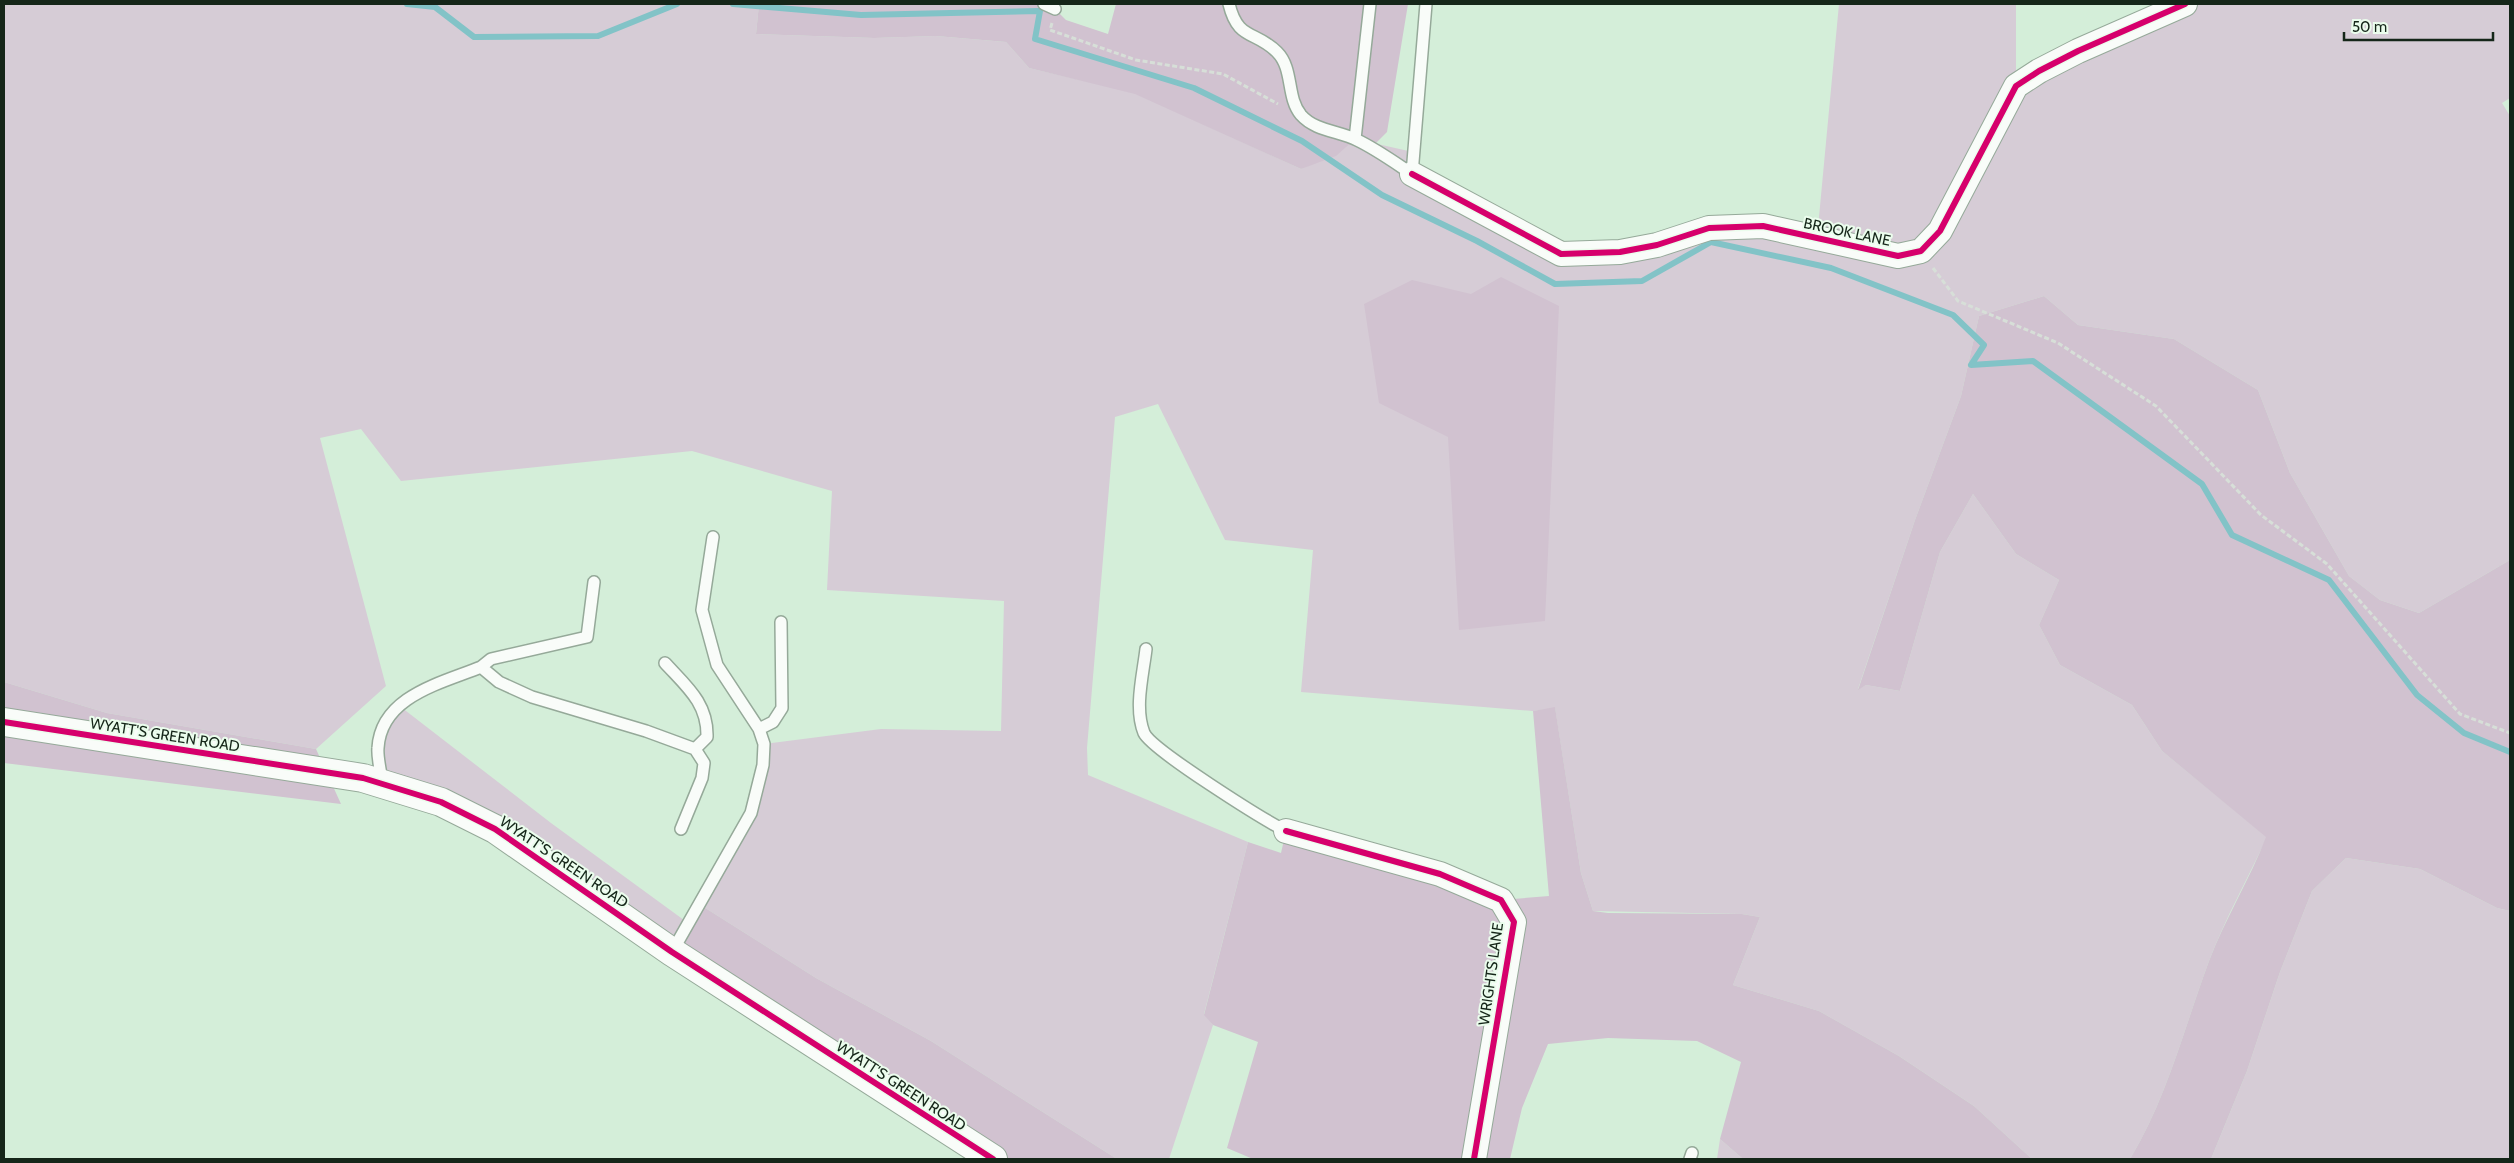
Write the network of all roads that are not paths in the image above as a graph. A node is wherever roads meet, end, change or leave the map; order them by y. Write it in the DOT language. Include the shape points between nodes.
graph roads {
  1 [pos="1044,4"];
  2 [pos="1229,4"];
  3 [pos="1370,4"];
  4 [pos="1426,4"];
  5 [pos="2185,4"];
  6 [pos="1055,9"];
  7 [pos="1355,139"];
  8 [pos="1412,174"];
  9 [pos="713,537"];
  10 [pos="594,582"];
  11 [pos="780,622"];
  12 [pos="1146,649"];
  13 [pos="665,663"];
  14 [pos="481,667"];
  15 [pos="4,722"];
  16 [pos="759,728"];
  17 [pos="695,749"];
  18 [pos="382,782"];
  19 [pos="681,830"];
  20 [pos="1286,831"];
  21 [pos="672,952"];
  22 [pos="992,1159"];
  23 [pos="1474,1159"];
  1 -- 6 [label="lane"];
  2 -- 7 [label="lane" via="1236,25 1279,54 1286,66 1294,104 1303,117 1314,125"];
  3 -- 7 [label="lane"];
  4 -- 8 [label="lane"];
  5 -- 8 [label="street, BROOK LANE" via="2078,51 2016,86 1940,231 1921,251 1898,256 1762,226 1709,228 1657,245 1620,252 1561,254"];
  7 -- 8 [label="lane"];
  9 -- 16 [label="lane" via="702,610 717,665"];
  10 -- 14 [label="lane" via="587,637 491,659"];
  11 -- 16 [label="lane" via="782,708 773,722"];
  12 -- 20 [label="lane" via="1140,712 1145,734 1164,753"];
  13 -- 17 [label="lane" via="705,712 706,737"];
  14 -- 17 [label="lane" via="499,682 532,697 638,728"];
  14 -- 18 [label="lane" via="397,704 386,722 378,747"];
  15 -- 18 [label="street, WYATT'S GREEN ROAD"];
  16 -- 21 [label="lane" via="764,744 763,765 751,813"];
  17 -- 19 [label="lane" via="704,762 702,778"];
  18 -- 21 [label="street, WYATT'S GREEN ROAD" via="441,802 495,829"];
  20 -- 23 [label="street, WRIGHTS LANE" via="1440,874 1502,900 1514,922"];
  21 -- 22 [label="street, WYATT'S GREEN ROAD"];
}
